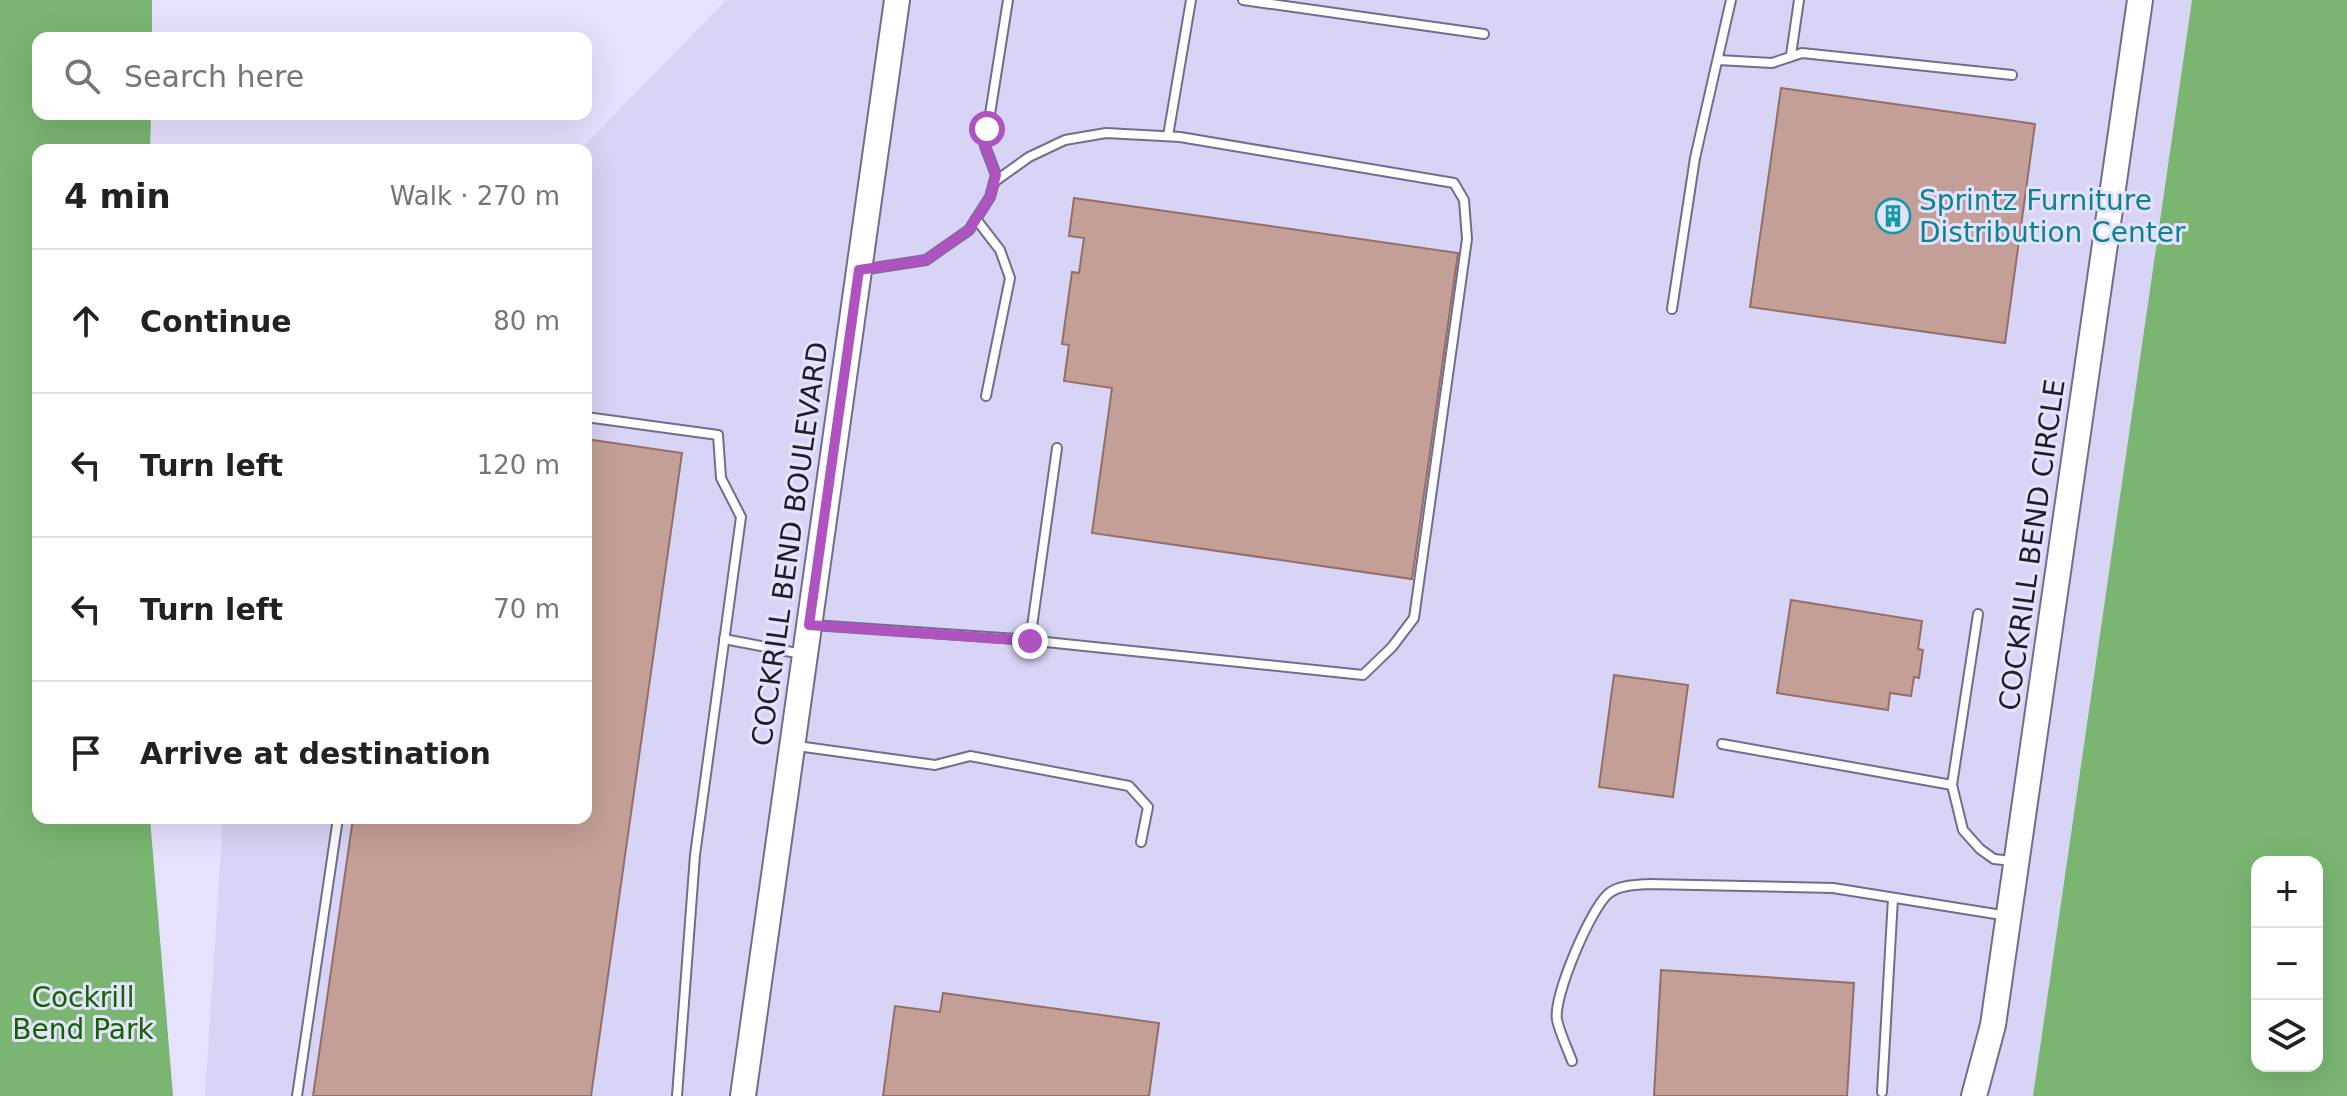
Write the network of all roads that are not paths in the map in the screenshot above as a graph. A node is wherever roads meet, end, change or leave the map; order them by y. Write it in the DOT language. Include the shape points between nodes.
graph roads {
  1 [pos="897,0"];
  2 [pos="1008,0"];
  3 [pos="1191,0"];
  4 [pos="1243,0"];
  5 [pos="1731,0"];
  6 [pos="1799,0"];
  7 [pos="2140,0"];
  8 [pos="1484,34"];
  9 [pos="1791,55"];
  10 [pos="1718,60"];
  11 [pos="2012,75"];
  12 [pos="1168,136"];
  13 [pos="994,182"];
  14 [pos="976,219"];
  15 [pos="859,270"];
  16 [pos="1672,309"];
  17 [pos="986,396"];
  18 [pos="592,418"];
  19 [pos="1057,448"];
  20 [pos="1978,614"];
  21 [pos="809,625"];
  22 [pos="724,639"];
  23 [pos="1030,641"];
  24 [pos="805,655"];
  25 [pos="1722,744"];
  26 [pos="792,745"];
  27 [pos="1952,785"];
  28 [pos="337,824"];
  29 [pos="1141,842"];
  30 [pos="2017,862"];
  31 [pos="1893,898"];
  32 [pos="2008,916"];
  33 [pos="1572,1061"];
  34 [pos="1882,1092"];
  35 [pos="297,1096"];
  36 [pos="677,1096"];
  37 [pos="743,1096"];
  38 [pos="1974,1096"];
  1 -- 15 [label="street, COCKRILL BEND BOULEVARD"];
  2 -- 13 [label="lane" via="985,146"];
  3 -- 12 [label="lane"];
  4 -- 8 [label="lane"];
  5 -- 10 [label="lane"];
  6 -- 9 [label="lane"];
  7 -- 30 [label="street, COCKRILL BEND CIRCLE"];
  9 -- 10 [label="lane" via="1772,63"];
  9 -- 11 [label="lane"];
  10 -- 16 [label="lane" via="1695,158"];
  12 -- 13 [label="lane" via="1106,133 1065,140"];
  12 -- 23 [label="lane" via="1454,183 1464,200 1467,239 1414,618 1363,675"];
  13 -- 14 [label="lane"];
  14 -- 15 [label="lane" via="969,230 926,260"];
  14 -- 17 [label="lane" via="1000,250 1010,278"];
  15 -- 21 [label="street, COCKRILL BEND BOULEVARD"];
  18 -- 22 [label="lane" via="718,435 721,478 741,517"];
  19 -- 23 [label="lane"];
  20 -- 27 [label="lane"];
  21 -- 23 [label="lane"];
  21 -- 24 [label="street, COCKRILL BEND BOULEVARD"];
  22 -- 24 [label="lane"];
  22 -- 36 [label="lane" via="695,855"];
  24 -- 26 [label="street, COCKRILL BEND BOULEVARD"];
  25 -- 27 [label="lane"];
  26 -- 29 [label="lane" via="935,765 970,756 1129,786 1148,807"];
  26 -- 37 [label="street, COCKRILL BEND BOULEVARD"];
  27 -- 30 [label="lane" via="1963,830 1994,859"];
  28 -- 35 [label="lane"];
  30 -- 32 [label="street, COCKRILL BEND CIRCLE"];
  31 -- 32 [label="lane"];
  31 -- 33 [label="lane" via="1833,888 1665,884 1622,887 1608,894 1564,978 1556,1018"];
  31 -- 34 [label="lane"];
  32 -- 38 [label="street, COCKRILL BEND CIRCLE" via="1993,1025"];
}
